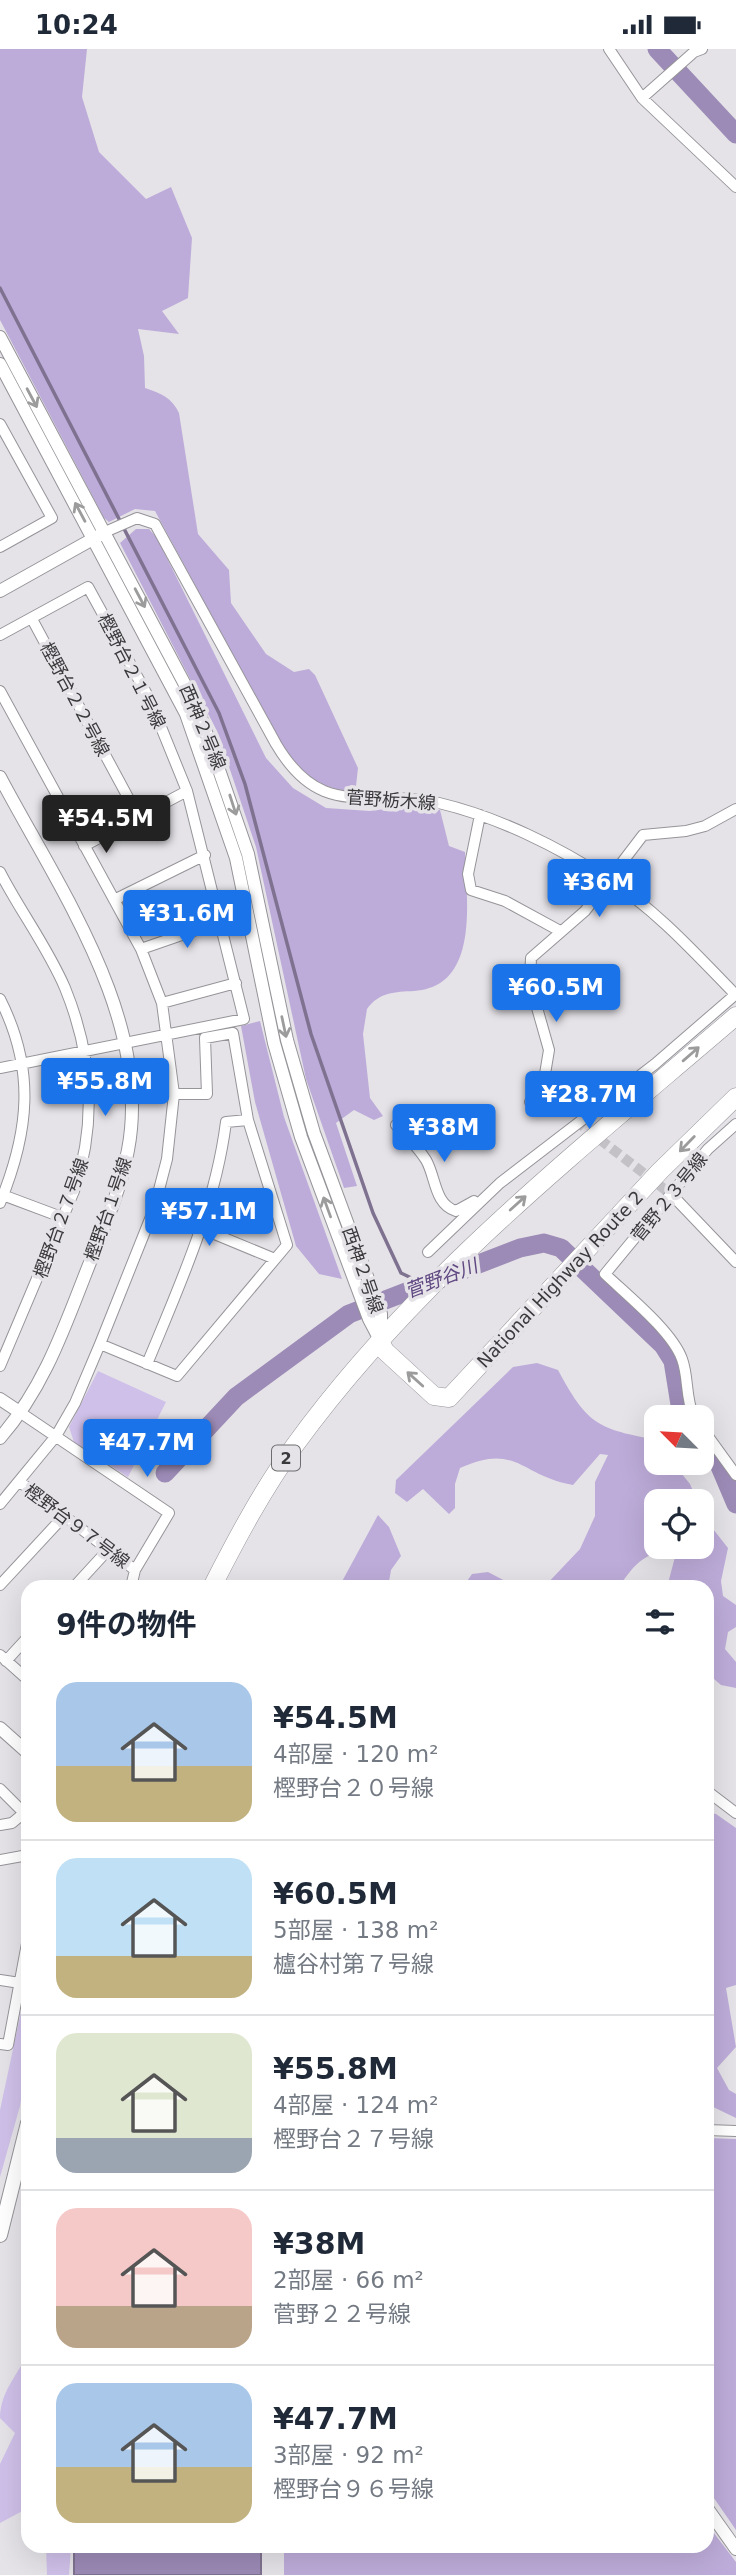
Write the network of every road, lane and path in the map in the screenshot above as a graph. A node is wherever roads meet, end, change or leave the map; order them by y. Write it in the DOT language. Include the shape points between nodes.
graph roads {
  1 [pos="609,49"];
  2 [pos="698,50"];
  3 [pos="642,98"];
  4 [pos="736,187"];
  5 [pos="0,337"];
  6 [pos="0,364"];
  7 [pos="0,424"];
  8 [pos="105,533"];
  9 [pos="0,547"];
  10 [pos="0,591"];
  11 [pos="32,619"];
  12 [pos="0,635"];
  13 [pos="0,691"];
  14 [pos="0,777"];
  15 [pos="187,791"];
  16 [pos="736,809"];
  17 [pos="480,815"];
  18 [pos="138,816"];
  19 [pos="83,846"];
  20 [pos="205,855"];
  21 [pos="0,872"];
  22 [pos="610,880"];
  23 [pos="5,894"];
  24 [pos="114,900"];
  25 [pos="222,921"];
  26 [pos="560,931"];
  27 [pos="141,949"];
  28 [pos="236,983"];
  29 [pos="734,992"];
  30 [pos="0,999"];
  31 [pos="162,1003"];
  32 [pos="736,1016"];
  33 [pos="167,1035"];
  34 [pos="126,1042"];
  35 [pos="86,1052"];
  36 [pos="22,1065"];
  37 [pos="0,1068"];
  38 [pos="174,1094"];
  39 [pos="736,1097"];
  40 [pos="530,1102"];
  41 [pos="248,1119"];
  42 [pos="736,1124"];
  43 [pos="397,1125"];
  44 [pos="489,1193"];
  45 [pos="672,1195"];
  46 [pos="1,1197"];
  47 [pos="153,1209"];
  48 [pos="64,1217"];
  49 [pos="203,1228"];
  50 [pos="428,1252"];
  51 [pos="275,1259"];
  52 [pos="736,1262"];
  53 [pos="100,1343"];
  54 [pos="381,1343"];
  55 [pos="2,1360"];
  56 [pos="147,1363"];
  57 [pos="0,1399"];
  58 [pos="689,1405"];
  59 [pos="21,1413"];
  60 [pos="56,1436"];
  61 [pos="0,1438"];
  62 [pos="714,1445"];
  63 [pos="736,1475"];
  64 [pos="20,1482"];
  65 [pos="0,1504"];
  66 [pos="64,1516"];
  67 [pos="107,1551"];
  68 [pos="135,1570"];
  69 [pos="80,1580"];
  70 [pos="133,1580"];
  71 [pos="216,1580"];
  72 [pos="0,1585"];
  73 [pos="21,1643"];
  74 [pos="3,1658"];
  75 [pos="21,1674"];
  76 [pos="0,1728"];
  77 [pos="21,1747"];
  78 [pos="0,1789"];
  79 [pos="714,1796"];
  80 [pos="21,1810"];
  81 [pos="736,1813"];
  82 [pos="21,1818"];
  83 [pos="0,1825"];
  84 [pos="21,1856"];
  85 [pos="0,1860"];
  86 [pos="21,1977"];
  87 [pos="0,1980"];
  88 [pos="20,1983"];
  89 [pos="0,2044"];
  90 [pos="714,2130"];
  91 [pos="736,2131"];
  92 [pos="21,2151"];
  93 [pos="0,2235"];
  94 [pos="714,2518"];
  95 [pos="736,2549"];
  1 -- 3 [label="street"];
  2 -- 3 [label="street"];
  3 -- 4 [label="street"];
  5 -- 8 [label="street, 西神２号線, one-way"];
  8 -- 6 [label="street, 西神２号線, one-way"];
  7 -- 9 [label="street" via="52,518"];
  8 -- 10 [label="street"];
  8 -- 17 [label="street, 菅野栃木線" via="137,519 155,524 276,744 305,783 343,797 406,798"];
  8 -- 54 [label="street, 西神２号線" via="198,709 223,774 248,854 287,1040"];
  11 -- 12 [label="street, 樫野台２１号線"];
  11 -- 15 [label="street, 樫野台２１号線" via="88,587 150,700"];
  11 -- 18 [label="street, 樫野台２２号線"];
  13 -- 19 [label="street"];
  14 -- 34 [label="street, 樫野台１号線" via="104,973"];
  15 -- 18 [label="street"];
  15 -- 20 [label="street, 樫野台２１号線"];
  16 -- 22 [label="street" via="705,826 643,835"];
  17 -- 22 [label="street, 菅野栃木線"];
  17 -- 26 [label="street" via="468,874 471,890 505,901"];
  18 -- 19 [label="street"];
  19 -- 24 [label="street"];
  20 -- 24 [label="street"];
  20 -- 25 [label="street, 樫野台２１号線"];
  21 -- 23 [label="street, 樫野台２７号線"];
  22 -- 26 [label="street" via="585,911"];
  22 -- 29 [label="street, 菅野栃木線" via="679,937"];
  23 -- 35 [label="street, 樫野台２７号線" via="64,987"];
  24 -- 27 [label="street"];
  25 -- 27 [label="street"];
  25 -- 28 [label="street, 樫野台２１号線"];
  26 -- 40 [label="street" via="531,958 530,983 549,1050 544,1080"];
  27 -- 31 [label="street"];
  28 -- 31 [label="street"];
  28 -- 33 [label="street, 樫野台２１号線" via="244,1020"];
  29 -- 44 [label="street" via="655,1064"];
  30 -- 36 [label="street"];
  31 -- 33 [label="street"];
  54 -- 32 [label="highway, 2, one-way" via="468,1249"];
  33 -- 34 [label="street, 樫野台２１号線"];
  33 -- 38 [label="street"];
  34 -- 35 [label="street, 樫野台２１号線"];
  34 -- 59 [label="street, 樫野台１号線" via="132,1108 117,1193 54,1354"];
  35 -- 36 [label="street, 樫野台２１号線"];
  35 -- 48 [label="street, 樫野台２７号線" via="90,1101 84,1162"];
  36 -- 37 [label="street, 樫野台２１号線"];
  36 -- 46 [label="street" via="26,1117"];
  38 -- 41 [label="street" via="207,1094 205,1038 233,1033"];
  38 -- 47 [label="street" via="167,1159"];
  39 -- 54 [label="highway, National Highway Route 2, one-way" via="660,1171 449,1398 434,1396"];
  41 -- 49 [label="street" via="226,1122 220,1168"];
  41 -- 51 [label="street" via="287,1245"];
  42 -- 45 [label="street, 菅野２３号線" via="708,1149"];
  43 -- 44 [label="street" via="426,1160 448,1209 456,1211"];
  44 -- 50 [label="street"];
  45 -- 52 [label="street"];
  45 -- 58 [label="street, 菅野２３号線" via="606,1274 675,1346"];
  46 -- 48 [label="street"];
  47 -- 49 [label="street"];
  47 -- 53 [label="street"];
  48 -- 55 [label="street, 樫野台２７号線"];
  49 -- 51 [label="street"];
  49 -- 56 [label="street"];
  51 -- 56 [label="street" via="177,1376"];
  53 -- 56 [label="street"];
  53 -- 60 [label="street"];
  54 -- 71 [label="highway, 2" via="294,1445"];
  57 -- 59 [label="street"];
  59 -- 60 [label="street"];
  59 -- 61 [label="street, 樫野台１号線"];
  60 -- 64 [label="street"];
  60 -- 68 [label="street" via="169,1513"];
  62 -- 63 [label="street"];
  64 -- 65 [label="street"];
  64 -- 66 [label="street, 樫野台９７号線"];
  66 -- 67 [label="street, 樫野台９７号線"];
  66 -- 72 [label="street"];
  67 -- 68 [label="street, 樫野台９７号線"];
  67 -- 69 [label="street"];
  68 -- 70 [label="street"];
  73 -- 74 [label="street"];
  74 -- 75 [label="street"];
  76 -- 77 [label="street"];
  78 -- 80 [label="street"];
  79 -- 81 [label="street"];
  82 -- 83 [label="street"];
  84 -- 85 [label="street"];
  86 -- 88 [label="street"];
  87 -- 88 [label="street"];
  88 -- 89 [label="street" via="8,2045"];
  90 -- 91 [label="street"];
  92 -- 93 [label="main road"];
  94 -- 95 [label="street"];
}
